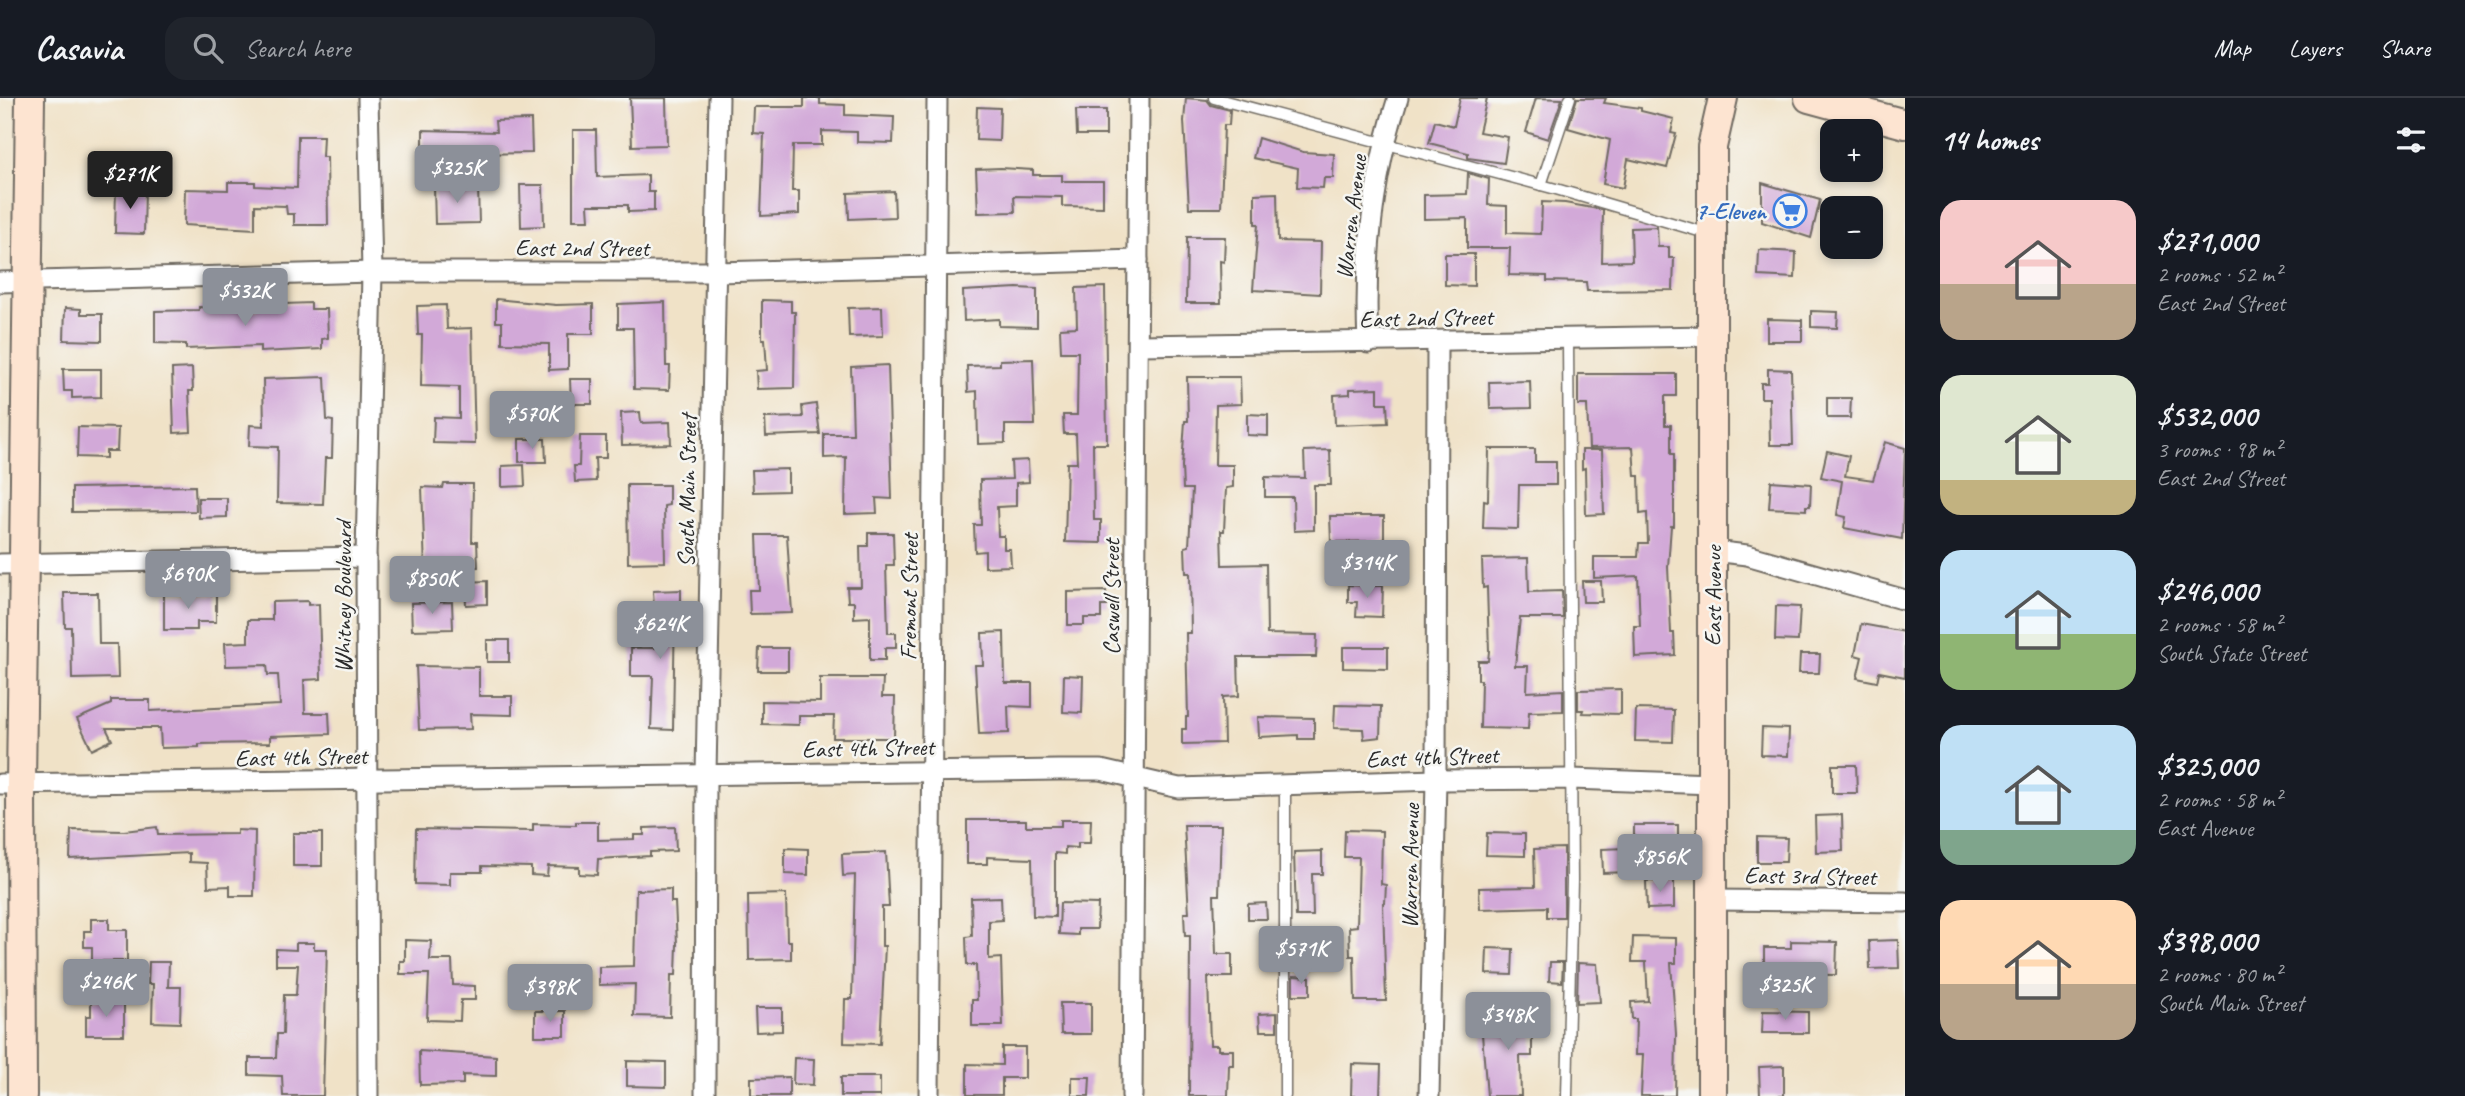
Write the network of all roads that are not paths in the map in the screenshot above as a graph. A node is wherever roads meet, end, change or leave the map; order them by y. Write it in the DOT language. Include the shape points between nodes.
graph roads {
  1 [pos="30,98"];
  2 [pos="368,98"];
  3 [pos="719,98"];
  4 [pos="937,98"];
  5 [pos="1139,98"];
  6 [pos="1214,98"];
  7 [pos="1398,98"];
  8 [pos="1570,98"];
  9 [pos="1723,98"];
  10 [pos="1809,98"];
  11 [pos="1905,124"];
  12 [pos="1385,142"];
  13 [pos="1541,185"];
  14 [pos="1713,235"];
  15 [pos="1138,260"];
  16 [pos="936,267"];
  17 [pos="372,272"];
  18 [pos="717,272"];
  19 [pos="13,282"];
  20 [pos="1712,336"];
  21 [pos="1568,341"];
  22 [pos="1368,343"];
  23 [pos="1437,343"];
  24 [pos="1140,345"];
  25 [pos="1713,551"];
  26 [pos="366,557"];
  27 [pos="12,564"];
  28 [pos="1905,600"];
  29 [pos="931,772"];
  30 [pos="706,774"];
  31 [pos="1135,778"];
  32 [pos="1571,779"];
  33 [pos="1436,780"];
  34 [pos="367,781"];
  35 [pos="1713,783"];
  36 [pos="11,784"];
  37 [pos="1285,787"];
  38 [pos="1714,900"];
  39 [pos="1905,902"];
  40 [pos="22,1096"];
  41 [pos="368,1096"];
  42 [pos="705,1096"];
  43 [pos="929,1096"];
  44 [pos="1132,1096"];
  45 [pos="1285,1096"];
  46 [pos="1429,1096"];
  47 [pos="1567,1096"];
  48 [pos="1712,1096"];
  1 -- 19 [label="main road"];
  2 -- 17 [label="street, Whitney Boulevard"];
  3 -- 18 [label="street, South Main Street"];
  4 -- 16 [label="street, Fremont Street"];
  5 -- 15 [label="street, Caswell Street"];
  6 -- 12 [label="lane"];
  7 -- 12 [label="street, Warren Avenue"];
  8 -- 13 [label="lane"];
  9 -- 14 [label="main road, East Avenue" via="1712,147"];
  10 -- 11 [label="main road"];
  12 -- 13 [label="lane"];
  12 -- 22 [label="street, Warren Avenue" via="1366,260"];
  13 -- 14 [label="lane"];
  14 -- 20 [label="main road, East Avenue"];
  15 -- 16 [label="street, East 2nd Street"];
  15 -- 24 [label="street, Caswell Street"];
  16 -- 18 [label="street, East 2nd Street"];
  16 -- 29 [label="street, Fremont Street"];
  17 -- 18 [label="street, East 2nd Street"];
  17 -- 19 [label="street, East 2nd Street"];
  17 -- 26 [label="street, Whitney Boulevard"];
  18 -- 30 [label="street, South Main Street"];
  19 -- 27 [label="main road"];
  20 -- 21 [label="street, East 2nd Street"];
  20 -- 25 [label="main road, East Avenue"];
  21 -- 23 [label="street, East 2nd Street"];
  21 -- 32 [label="lane"];
  22 -- 23 [label="street, East 2nd Street"];
  22 -- 24 [label="street, East 2nd Street"];
  23 -- 33 [label="street, Warren Avenue"];
  24 -- 31 [label="street, Caswell Street"];
  25 -- 28 [label="street" via="1737,552"];
  25 -- 35 [label="main road, East Avenue"];
  26 -- 27 [label="street"];
  26 -- 34 [label="street, Whitney Boulevard"];
  27 -- 36 [label="main road"];
  29 -- 30 [label="street, East 4th Street"];
  29 -- 31 [label="street, East 4th Street" via="1101,770"];
  29 -- 43 [label="street, Fremont Street"];
  30 -- 34 [label="street, East 4th Street"];
  30 -- 42 [label="street, South Main Street"];
  31 -- 37 [label="street, East 4th Street" via="1179,788"];
  31 -- 44 [label="street, Caswell Street"];
  32 -- 33 [label="street, East 4th Street"];
  32 -- 35 [label="street, East 4th Street"];
  32 -- 47 [label="lane"];
  33 -- 37 [label="street, East 4th Street"];
  33 -- 46 [label="street, Warren Avenue"];
  34 -- 36 [label="street, East 4th Street"];
  34 -- 41 [label="street, Whitney Boulevard"];
  35 -- 38 [label="main road, East Avenue"];
  36 -- 40 [label="main road"];
  37 -- 45 [label="lane"];
  38 -- 39 [label="street, East 3rd Street"];
  38 -- 48 [label="main road, East Avenue"];
}
